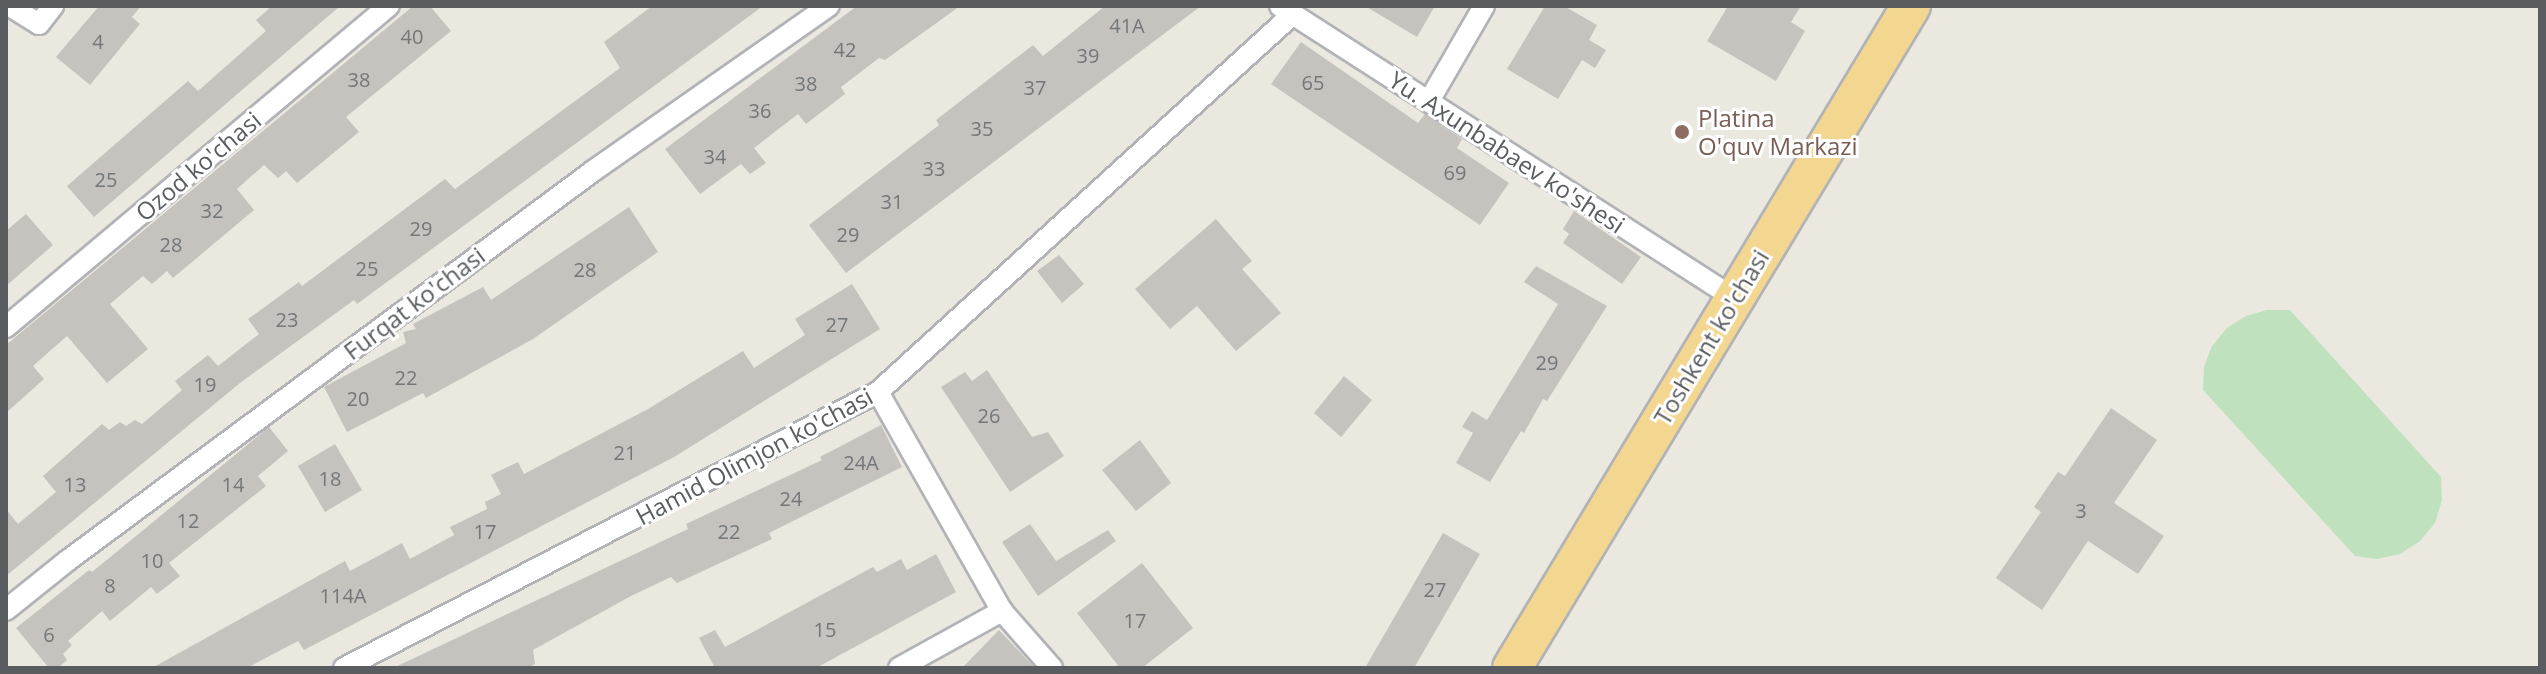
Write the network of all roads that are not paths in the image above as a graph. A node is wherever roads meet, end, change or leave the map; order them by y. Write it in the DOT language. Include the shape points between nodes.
graph roads {
  1 [pos="10,6"];
  2 [pos="53,6"];
  3 [pos="389,6"];
  4 [pos="829,6"];
  5 [pos="1484,6"];
  6 [pos="1911,6"];
  7 [pos="1287,10"];
  8 [pos="1429,101"];
  9 [pos="1734,298"];
  10 [pos="6,327"];
  11 [pos="878,392"];
  12 [pos="6,610"];
  13 [pos="1002,611"];
  14 [pos="344,668"];
  15 [pos="899,668"];
  16 [pos="1052,668"];
  17 [pos="1512,668"];
  1 -- 2 [label="street" via="39,24"];
  3 -- 10 [label="street, Ozod ko'chasi"];
  4 -- 12 [label="street, Furqat ko'chasi" via="593,171"];
  5 -- 8 [label="street"];
  6 -- 9 [label="highway, Toshkent ko'chasi"];
  7 -- 8 [label="street, Yu. Axunbabaev ko'shesi"];
  7 -- 11 [label="street, Hamid Olimjon ko'chasi"];
  8 -- 9 [label="street, Yu. Axunbabaev ko'shesi"];
  9 -- 17 [label="highway, Toshkent ko'chasi"];
  11 -- 13 [label="street"];
  11 -- 14 [label="street, Hamid Olimjon ko'chasi"];
  13 -- 15 [label="street"];
  13 -- 16 [label="street"];
}
